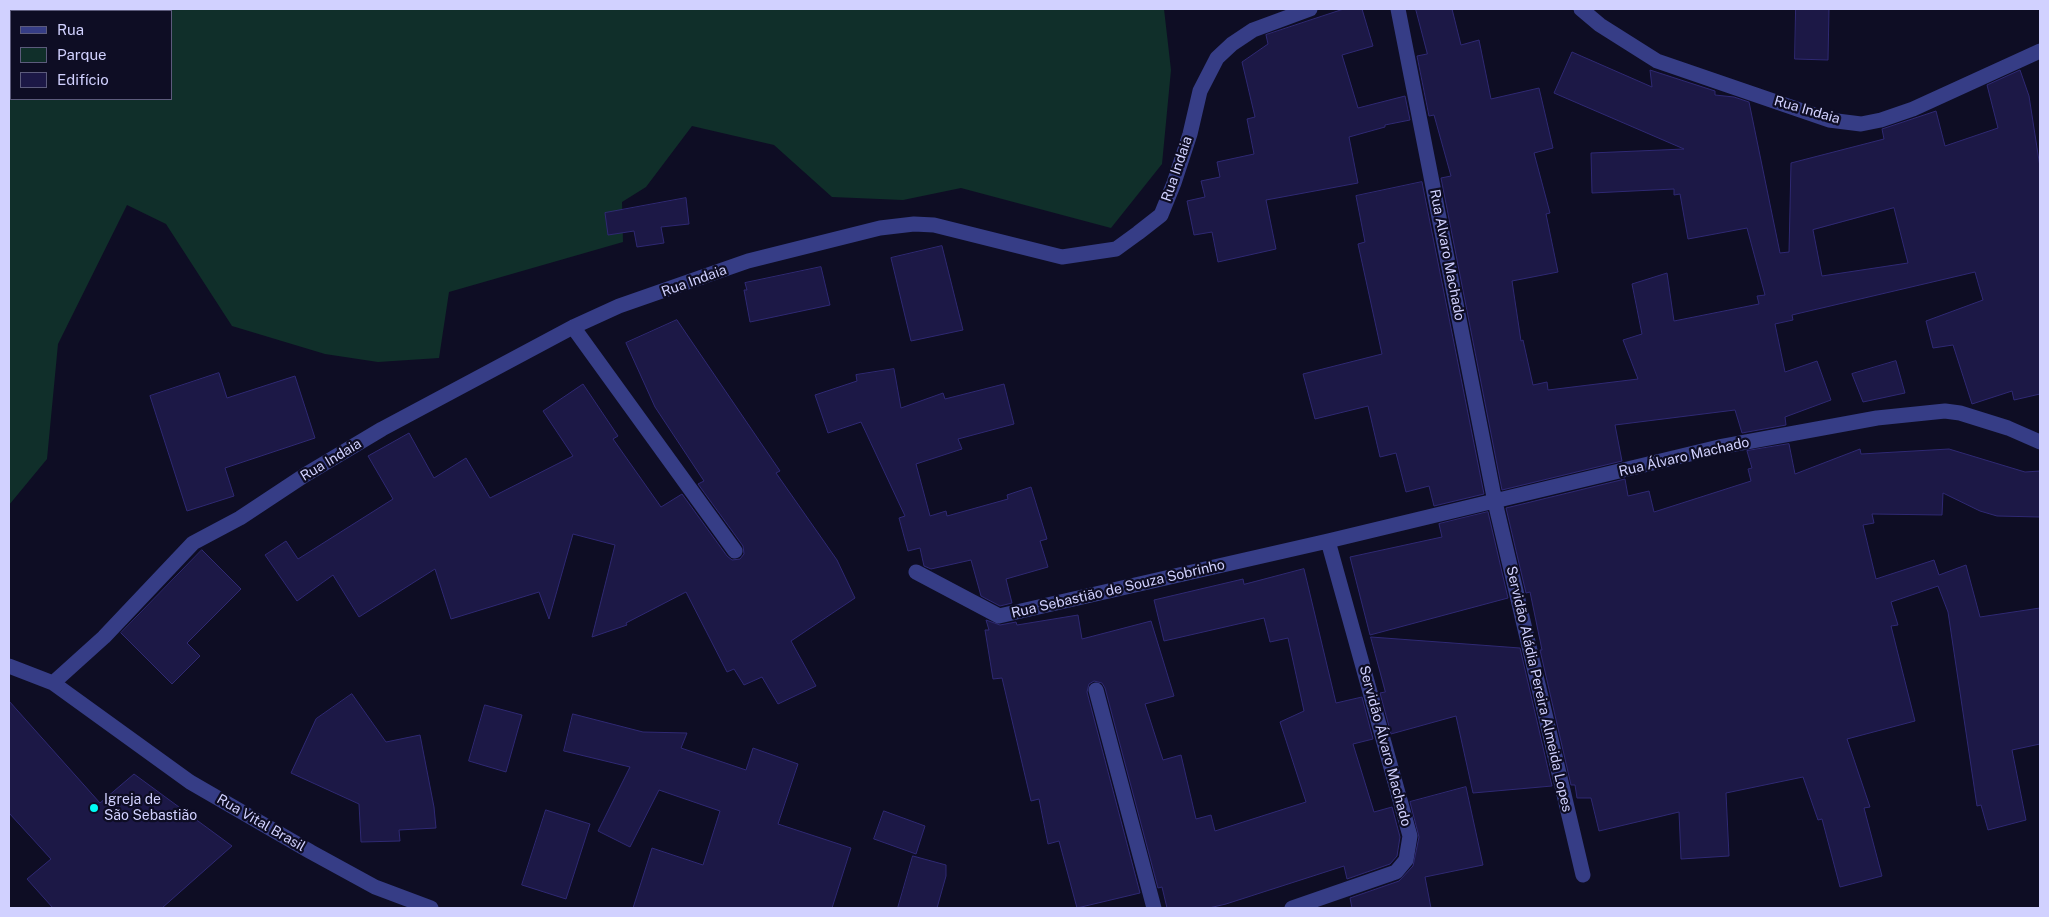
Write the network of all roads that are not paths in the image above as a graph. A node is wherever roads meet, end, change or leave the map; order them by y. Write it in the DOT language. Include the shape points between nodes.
graph roads {
  1 [pos="1310,9"];
  2 [pos="1398,9"];
  3 [pos="1581,9"];
  4 [pos="2040,51"];
  5 [pos="573,327"];
  6 [pos="2040,442"];
  7 [pos="1495,502"];
  8 [pos="1328,541"];
  9 [pos="735,551"];
  10 [pos="916,572"];
  11 [pos="9,666"];
  12 [pos="53,683"];
  13 [pos="1096,690"];
  14 [pos="1582,875"];
  15 [pos="431,908"];
  16 [pos="1154,908"];
  17 [pos="1292,908"];
  1 -- 5 [label="street, Rua Indaia" via="1254,30 1217,58 1200,91 1190,134 1161,215 1116,248 1062,257 934,225 880,228 748,261 619,306"];
  2 -- 7 [label="street, Rua Alvaro Machado"];
  3 -- 4 [label="street, Rua Indaia" via="1657,61 1829,120 1861,124 1913,109"];
  5 -- 9 [label="street"];
  5 -- 12 [label="street, Rua Indaia" via="382,429 194,544 104,637"];
  6 -- 7 [label="street, Rua Álvaro Machado" via="2008,428 1945,410 1878,418 1719,447"];
  7 -- 8 [label="street, Rua Álvaro Machado"];
  7 -- 14 [label="street, Servidão Aládia Pereira Almeida Lopes"];
  8 -- 10 [label="street, Rua Sebastião de Souza Sobrinho" via="999,616"];
  8 -- 17 [label="street, Servidão Álvaro Machado" via="1410,836 1406,860 1396,872"];
  11 -- 12 [label="street, Rua Vital Brasil"];
  12 -- 15 [label="street, Rua Vital Brasil" via="190,782 375,887"];
  13 -- 16 [label="street"];
}
